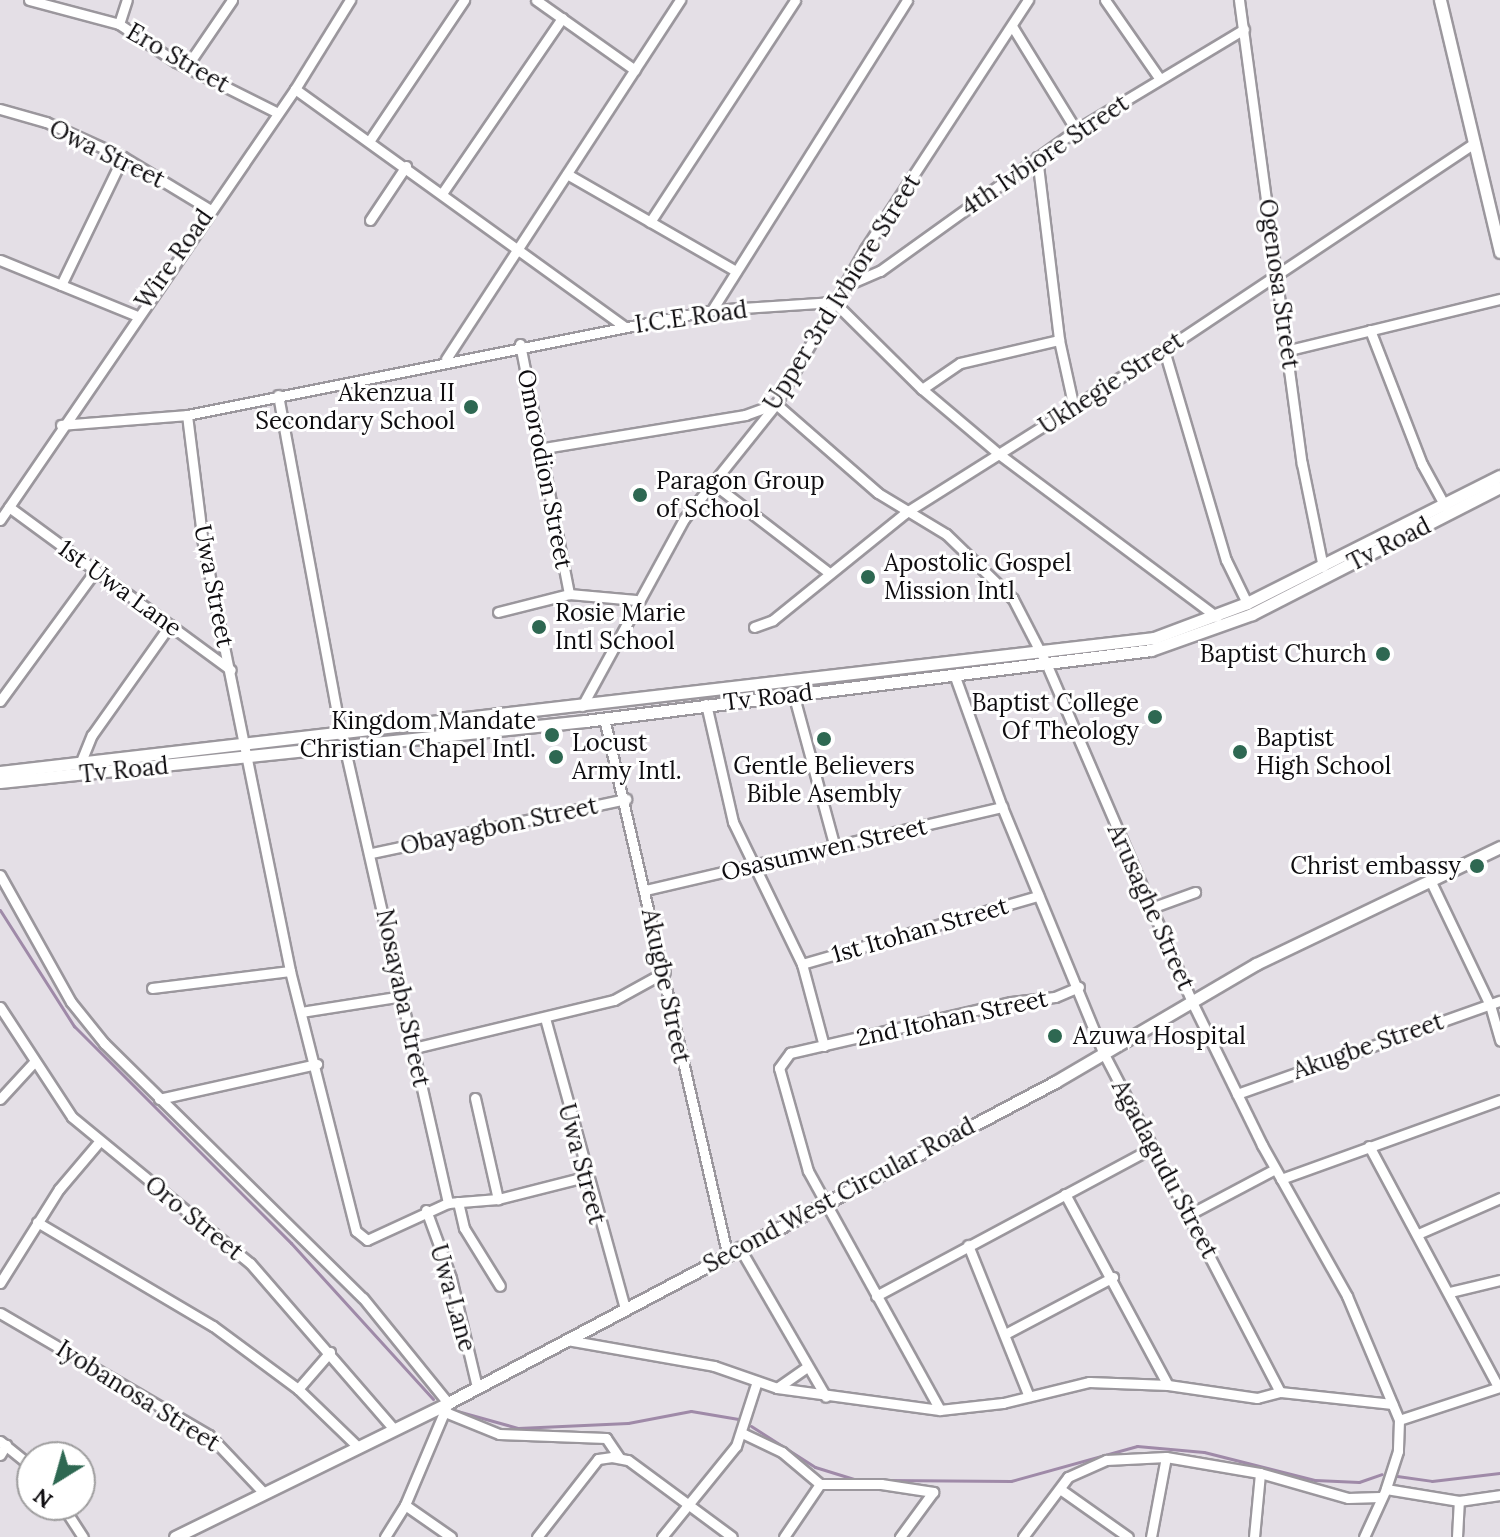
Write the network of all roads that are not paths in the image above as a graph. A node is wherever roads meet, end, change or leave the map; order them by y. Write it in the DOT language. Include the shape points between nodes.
graph roads {
  1 [pos="29,0"];
  2 [pos="127,0"];
  3 [pos="232,0"];
  4 [pos="350,0"];
  5 [pos="464,0"];
  6 [pos="536,0"];
  7 [pos="680,0"];
  8 [pos="795,0"];
  9 [pos="907,0"];
  10 [pos="1028,0"];
  11 [pos="1105,0"];
  12 [pos="1239,0"];
  13 [pos="1440,0"];
  14 [pos="562,18"];
  15 [pos="119,24"];
  16 [pos="1012,26"];
  17 [pos="1244,29"];
  18 [pos="187,66"];
  19 [pos="635,70"];
  20 [pos="1160,79"];
  21 [pos="295,89"];
  22 [pos="0,109"];
  23 [pos="278,113"];
  24 [pos="1076,130"];
  25 [pos="370,140"];
  26 [pos="1474,143"];
  27 [pos="123,157"];
  28 [pos="1037,157"];
  29 [pos="406,166"];
  30 [pos="567,174"];
  31 [pos="443,192"];
  32 [pos="209,209"];
  33 [pos="370,220"];
  34 [pos="650,222"];
  35 [pos="519,249"];
  36 [pos="1500,252"];
  37 [pos="0,260"];
  38 [pos="736,271"];
  39 [pos="1276,272"];
  40 [pos="849,284"];
  41 [pos="61,285"];
  42 [pos="1500,299"];
  43 [pos="834,302"];
  44 [pos="712,310"];
  45 [pos="135,315"];
  46 [pos="625,327"];
  47 [pos="1370,330"];
  48 [pos="1059,340"];
  49 [pos="520,344"];
  50 [pos="1164,350"];
  51 [pos="1289,350"];
  52 [pos="446,359"];
  53 [pos="922,389"];
  54 [pos="278,395"];
  55 [pos="776,404"];
  56 [pos="1074,408"];
  57 [pos="187,415"];
  58 [pos="61,425"];
  59 [pos="544,448"];
  60 [pos="999,454"];
  61 [pos="1500,476"];
  62 [pos="711,482"];
  63 [pos="1500,487"];
  64 [pos="1445,506"];
  65 [pos="9,507"];
  66 [pos="905,513"];
  67 [pos="0,520"];
  68 [pos="1323,567"];
  69 [pos="96,570"];
  70 [pos="828,572"];
  71 [pos="569,594"];
  72 [pos="636,600"];
  73 [pos="1247,603"];
  74 [pos="498,612"];
  75 [pos="1218,617"];
  76 [pos="170,625"];
  77 [pos="754,627"];
  78 [pos="1044,659"];
  79 [pos="231,670"];
  80 [pos="954,674"];
  81 [pos="793,693"];
  82 [pos="0,701"];
  83 [pos="706,704"];
  84 [pos="582,706"];
  85 [pos="532,712"];
  86 [pos="604,718"];
  87 [pos="536,726"];
  88 [pos="343,740"];
  89 [pos="245,750"];
  90 [pos="80,764"];
  91 [pos="0,772"];
  92 [pos="0,782"];
  93 [pos="626,799"];
  94 [pos="1002,807"];
  95 [pos="1500,847"];
  96 [pos="835,848"];
  97 [pos="372,853"];
  98 [pos="755,864"];
  99 [pos="0,875"];
  100 [pos="1431,882"];
  101 [pos="645,890"];
  102 [pos="1195,892"];
  103 [pos="1038,896"];
  104 [pos="1151,908"];
  105 [pos="802,964"];
  106 [pos="290,971"];
  107 [pos="665,972"];
  108 [pos="1079,987"];
  109 [pos="152,988"];
  110 [pos="403,996"];
  111 [pos="1495,1003"];
  112 [pos="1193,1004"];
  113 [pos="0,1007"];
  114 [pos="301,1012"];
  115 [pos="545,1018"];
  116 [pos="1500,1041"];
  117 [pos="824,1046"];
  118 [pos="414,1048"];
  119 [pos="1104,1054"];
  120 [pos="34,1062"];
  121 [pos="317,1064"];
  122 [pos="1237,1094"];
  123 [pos="475,1098"];
  124 [pos="0,1099"];
  125 [pos="159,1099"];
  126 [pos="1500,1100"];
  127 [pos="98,1143"];
  128 [pos="1369,1146"];
  129 [pos="1154,1147"];
  130 [pos="1278,1174"];
  131 [pos="584,1177"];
  132 [pos="1065,1194"];
  133 [pos="1500,1198"];
  134 [pos="498,1199"];
  135 [pos="453,1203"];
  136 [pos="825,1204"];
  137 [pos="426,1210"];
  138 [pos="1190,1214"];
  139 [pos="37,1222"];
  140 [pos="1418,1234"];
  141 [pos="968,1245"];
  142 [pos="739,1247"];
  143 [pos="727,1253"];
  144 [pos="1113,1277"];
  145 [pos="1500,1280"];
  146 [pos="0,1283"];
  147 [pos="500,1286"];
  148 [pos="1450,1292"];
  149 [pos="876,1296"];
  150 [pos="625,1308"];
  151 [pos="0,1313"];
  152 [pos="1007,1333"];
  153 [pos="567,1340"];
  154 [pos="330,1352"];
  155 [pos="807,1367"];
  156 [pos="757,1381"];
  157 [pos="1168,1385"];
  158 [pos="477,1387"];
  159 [pos="1499,1387"];
  160 [pos="777,1388"];
  161 [pos="298,1389"];
  162 [pos="1280,1392"];
  163 [pos="1028,1394"];
  164 [pos="826,1397"];
  165 [pos="1392,1404"];
  166 [pos="447,1408"];
  167 [pos="940,1410"];
  168 [pos="1399,1420"];
  169 [pos="393,1428"];
  170 [pos="742,1433"];
  171 [pos="3,1443"];
  172 [pos="356,1445"];
  173 [pos="0,1455"];
  174 [pos="619,1457"];
  175 [pos="1166,1457"];
  176 [pos="1260,1473"];
  177 [pos="820,1484"];
  178 [pos="1060,1489"];
  179 [pos="264,1493"];
  180 [pos="1383,1493"];
  181 [pos="1500,1495"];
  182 [pos="1459,1501"];
  183 [pos="690,1503"];
  184 [pos="405,1505"];
  185 [pos="175,1537"];
  186 [pos="385,1537"];
  187 [pos="451,1537"];
  188 [pos="537,1537"];
  189 [pos="662,1537"];
  190 [pos="732,1537"];
  191 [pos="784,1537"];
  192 [pos="900,1537"];
  193 [pos="1023,1537"];
  194 [pos="1128,1537"];
  195 [pos="1151,1537"];
  196 [pos="1254,1537"];
  197 [pos="1364,1537"];
  198 [pos="1457,1537"];
  1 -- 15 [label="street, Ero Street"];
  2 -- 15 [label="street"];
  3 -- 18 [label="street"];
  4 -- 21 [label="street, Wire Road"];
  5 -- 25 [label="street"];
  6 -- 14 [label="street"];
  7 -- 19 [label="street"];
  8 -- 34 [label="street"];
  9 -- 38 [label="street"];
  10 -- 16 [label="street, Upper 3rd Ivbiore Street"];
  11 -- 20 [label="street"];
  12 -- 17 [label="street, Ogenosa Street"];
  13 -- 26 [label="street"];
  14 -- 19 [label="street"];
  14 -- 31 [label="street"];
  15 -- 18 [label="street, Ero Street"];
  16 -- 24 [label="street"];
  16 -- 40 [label="street, Upper 3rd Ivbiore Street" via="865,249"];
  17 -- 20 [label="street, 4th Ivbiore Street"];
  17 -- 39 [label="street, Ogenosa Street"];
  18 -- 23 [label="street, Ero Street"];
  19 -- 30 [label="street"];
  20 -- 24 [label="street, 4th Ivbiore Street"];
  21 -- 23 [label="street, Wire Road"];
  21 -- 25 [label="street"];
  22 -- 27 [label="street, Owa Street" via="46,122"];
  23 -- 32 [label="street, Wire Road"];
  24 -- 28 [label="street, 4th Ivbiore Street"];
  25 -- 29 [label="street"];
  26 -- 36 [label="street"];
  26 -- 39 [label="street, Ukhegie Street"];
  27 -- 32 [label="street, Owa Street"];
  27 -- 41 [label="street"];
  28 -- 40 [label="street, 4th Ivbiore Street" via="880,271"];
  28 -- 48 [label="street"];
  29 -- 31 [label="street"];
  29 -- 33 [label="street"];
  30 -- 34 [label="street"];
  30 -- 35 [label="street"];
  31 -- 35 [label="street"];
  32 -- 45 [label="street, Wire Road"];
  34 -- 38 [label="street"];
  35 -- 46 [label="street"];
  35 -- 52 [label="street"];
  37 -- 41 [label="street"];
  38 -- 44 [label="street"];
  39 -- 50 [label="street, Ukhegie Street"];
  39 -- 51 [label="street, Ogenosa Street"];
  40 -- 43 [label="street, Upper 3rd Ivbiore Street"];
  41 -- 45 [label="street"];
  42 -- 47 [label="street"];
  43 -- 44 [label="street, I.C.E Road"];
  43 -- 53 [label="street"];
  43 -- 55 [label="street, Upper 3rd Ivbiore Street"];
  44 -- 46 [label="street, I.C.E Road"];
  45 -- 58 [label="street, Wire Road"];
  46 -- 49 [label="street, I.C.E Road"];
  47 -- 51 [label="street"];
  47 -- 64 [label="street" via="1422,464"];
  48 -- 53 [label="street" via="960,363"];
  48 -- 56 [label="street"];
  49 -- 52 [label="street, I.C.E Road"];
  49 -- 59 [label="street, Omorodion Street"];
  50 -- 56 [label="street, Ukhegie Street"];
  50 -- 73 [label="street" via="1226,560"];
  51 -- 68 [label="street, Ogenosa Street" via="1302,464"];
  52 -- 54 [label="street, I.C.E Road"];
  53 -- 60 [label="street"];
  54 -- 57 [label="street, I.C.E Road"];
  54 -- 88 [label="street, Nosayaba Street"];
  55 -- 59 [label="street" via="745,415"];
  55 -- 62 [label="street, Upper 3rd Ivbiore Street"];
  55 -- 66 [label="street, Arusaghe Street"];
  56 -- 60 [label="street, Ukhegie Street"];
  57 -- 58 [label="street, I.C.E Road"];
  57 -- 79 [label="street, Uwa Street" via="203,543"];
  58 -- 65 [label="street, Wire Road"];
  59 -- 71 [label="street, Omorodion Street"];
  60 -- 66 [label="street, Ukhegie Street"];
  60 -- 75 [label="street"];
  61 -- 64 [label="street, Tv Road"];
  62 -- 70 [label="street"];
  62 -- 72 [label="street, Upper 3rd Ivbiore Street"];
  63 -- 78 [label="street, Tv Road" via="1209,632 1151,650"];
  64 -- 68 [label="street, Tv Road"];
  65 -- 67 [label="street, Wire Road"];
  65 -- 69 [label="street, 1st Uwa Lane"];
  66 -- 70 [label="street, Ukhegie Street"];
  66 -- 78 [label="street, Arusaghe Street" via="946,534 1013,599"];
  68 -- 73 [label="street, Tv Road"];
  69 -- 76 [label="street, 1st Uwa Lane"];
  69 -- 82 [label="street"];
  70 -- 77 [label="street, Ukhegie Street" via="773,620"];
  71 -- 72 [label="street"];
  71 -- 74 [label="street"];
  72 -- 84 [label="street, Upper 3rd Ivbiore Street"];
  73 -- 75 [label="street, Tv Road"];
  75 -- 78 [label="street, Tv Road" via="1154,638"];
  76 -- 79 [label="street, 1st Uwa Lane"];
  76 -- 90 [label="street" via="92,735"];
  78 -- 80 [label="street, Tv Road"];
  78 -- 84 [label="street, Tv Road"];
  78 -- 104 [label="street, Arusaghe Street"];
  79 -- 89 [label="street, Uwa Street"];
  80 -- 81 [label="street, Tv Road"];
  80 -- 94 [label="street, Agadagudu Street"];
  81 -- 83 [label="street, Tv Road"];
  81 -- 96 [label="street"];
  83 -- 86 [label="street, Tv Road"];
  83 -- 98 [label="street" via="733,822"];
  84 -- 85 [label="street, Tv Road"];
  85 -- 87 [label="street"];
  85 -- 88 [label="street, Tv Road"];
  86 -- 87 [label="street, Tv Road"];
  86 -- 93 [label="street, Akugbe Street"];
  87 -- 88 [label="street, Tv Road"];
  88 -- 89 [label="street, Tv Road"];
  88 -- 97 [label="street, Nosayaba Street"];
  89 -- 90 [label="street, Tv Road"];
  89 -- 92 [label="street, Tv Road"];
  89 -- 106 [label="street, Uwa Street"];
  90 -- 91 [label="street, Tv Road"];
  93 -- 97 [label="street, Obayagbon Street"];
  93 -- 101 [label="street, Akugbe Street"];
  94 -- 96 [label="street, Osasumwen Street"];
  94 -- 103 [label="street, Agadagudu Street"];
  95 -- 100 [label="street, Second West Circular Road"];
  96 -- 98 [label="street, Osasumwen Street"];
  97 -- 110 [label="street, Nosayaba Street"];
  98 -- 101 [label="street, Osasumwen Street"];
  98 -- 105 [label="street"];
  99 -- 125 [label="street" via="71,1002"];
  100 -- 111 [label="street"];
  100 -- 112 [label="street, Second West Circular Road" via="1256,964"];
  101 -- 107 [label="street, Akugbe Street"];
  102 -- 104 [label="street"];
  103 -- 105 [label="street, 1st Itohan Street"];
  103 -- 108 [label="street, Agadagudu Street"];
  104 -- 112 [label="street, Arusaghe Street"];
  105 -- 117 [label="street"];
  106 -- 109 [label="street"];
  106 -- 114 [label="street, Uwa Street"];
  107 -- 115 [label="street" via="628,995"];
  107 -- 143 [label="street, Akugbe Street"];
  108 -- 117 [label="street, 2nd Itohan Street" via="1055,997 1011,1002"];
  108 -- 119 [label="street, Agadagudu Street"];
  110 -- 114 [label="street"];
  110 -- 118 [label="street, Nosayaba Street"];
  111 -- 116 [label="street"];
  111 -- 122 [label="street, Akugbe Street"];
  112 -- 119 [label="street, Second West Circular Road"];
  112 -- 122 [label="street, Arusaghe Street"];
  113 -- 120 [label="street, Oro Street"];
  114 -- 121 [label="street, Uwa Street"];
  115 -- 118 [label="street"];
  115 -- 131 [label="street, Uwa Street"];
  117 -- 136 [label="street, 2nd Itohan Street" via="790,1053 779,1068 808,1171"];
  118 -- 135 [label="street, Nosayaba Street"];
  119 -- 129 [label="street, Agadagudu Street"];
  119 -- 136 [label="street, Second West Circular Road"];
  120 -- 124 [label="street"];
  120 -- 127 [label="street, Oro Street" via="72,1117"];
  121 -- 125 [label="street"];
  121 -- 137 [label="street, Uwa Street" via="332,1150 356,1231 367,1240"];
  122 -- 130 [label="street, Arusaghe Street"];
  123 -- 134 [label="street"];
  125 -- 166 [label="street" via="363,1298"];
  126 -- 128 [label="street"];
  127 -- 139 [label="street"];
  127 -- 154 [label="street, Oro Street" via="250,1263"];
  128 -- 130 [label="street"];
  128 -- 140 [label="street"];
  129 -- 132 [label="street"];
  129 -- 138 [label="street, Agadagudu Street"];
  130 -- 138 [label="street"];
  130 -- 165 [label="street, Arusaghe Street" via="1347,1296"];
  131 -- 134 [label="street"];
  131 -- 150 [label="street, Uwa Street"];
  132 -- 141 [label="street"];
  132 -- 144 [label="street"];
  133 -- 140 [label="street"];
  134 -- 135 [label="street"];
  135 -- 137 [label="street"];
  135 -- 147 [label="street, Nosayaba Street"];
  136 -- 142 [label="street, Second West Circular Road"];
  136 -- 149 [label="street"];
  137 -- 158 [label="street, Uwa Lane" via="451,1278"];
  138 -- 162 [label="street, Agadagudu Street"];
  139 -- 146 [label="street"];
  139 -- 161 [label="street" via="213,1326"];
  140 -- 148 [label="street"];
  141 -- 149 [label="street" via="925,1274"];
  141 -- 152 [label="street"];
  142 -- 143 [label="street, Second West Circular Road"];
  142 -- 155 [label="street"];
  143 -- 150 [label="street, Second West Circular Road"];
  144 -- 152 [label="street"];
  144 -- 157 [label="street"];
  145 -- 148 [label="street"];
  148 -- 159 [label="street"];
  149 -- 167 [label="street"];
  150 -- 153 [label="street, Second West Circular Road"];
  151 -- 179 [label="street, Iyobanosa Street" via="209,1435"];
  152 -- 163 [label="street"];
  153 -- 156 [label="street" via="714,1366"];
  153 -- 158 [label="street, Second West Circular Road"];
  154 -- 161 [label="street"];
  154 -- 169 [label="street, Oro Street"];
  155 -- 160 [label="street"];
  155 -- 164 [label="street"];
  156 -- 160 [label="street"];
  156 -- 170 [label="street"];
  157 -- 162 [label="street" via="1257,1398"];
  157 -- 163 [label="street" via="1089,1382"];
  158 -- 166 [label="street, Second West Circular Road"];
  159 -- 168 [label="street"];
  160 -- 164 [label="street"];
  161 -- 172 [label="street"];
  162 -- 165 [label="street"];
  163 -- 167 [label="street"];
  164 -- 167 [label="street"];
  165 -- 168 [label="street, Arusaghe Street"];
  166 -- 169 [label="street, Second West Circular Road"];
  166 -- 174 [label="street" via="499,1434 606,1438"];
  166 -- 184 [label="street"];
  168 -- 180 [label="street" via="1398,1451"];
  169 -- 172 [label="street, Second West Circular Road"];
  170 -- 177 [label="street" via="782,1452"];
  170 -- 183 [label="street"];
  171 -- 173 [label="street"];
  172 -- 179 [label="street, Second West Circular Road"];
  174 -- 183 [label="street"];
  174 -- 188 [label="street" via="598,1459"];
  175 -- 176 [label="street"];
  175 -- 178 [label="street" via="1091,1464 1068,1477"];
  175 -- 195 [label="street"];
  176 -- 180 [label="street" via="1348,1498"];
  176 -- 196 [label="street"];
  177 -- 191 [label="street"];
  177 -- 192 [label="street" via="881,1484 933,1492"];
  178 -- 193 [label="street"];
  178 -- 194 [label="street"];
  179 -- 185 [label="street, Second West Circular Road"];
  180 -- 182 [label="street"];
  180 -- 197 [label="street"];
  181 -- 182 [label="street"];
  182 -- 198 [label="street"];
  183 -- 189 [label="street"];
  183 -- 190 [label="street"];
  184 -- 186 [label="street"];
  184 -- 187 [label="street"];
}
